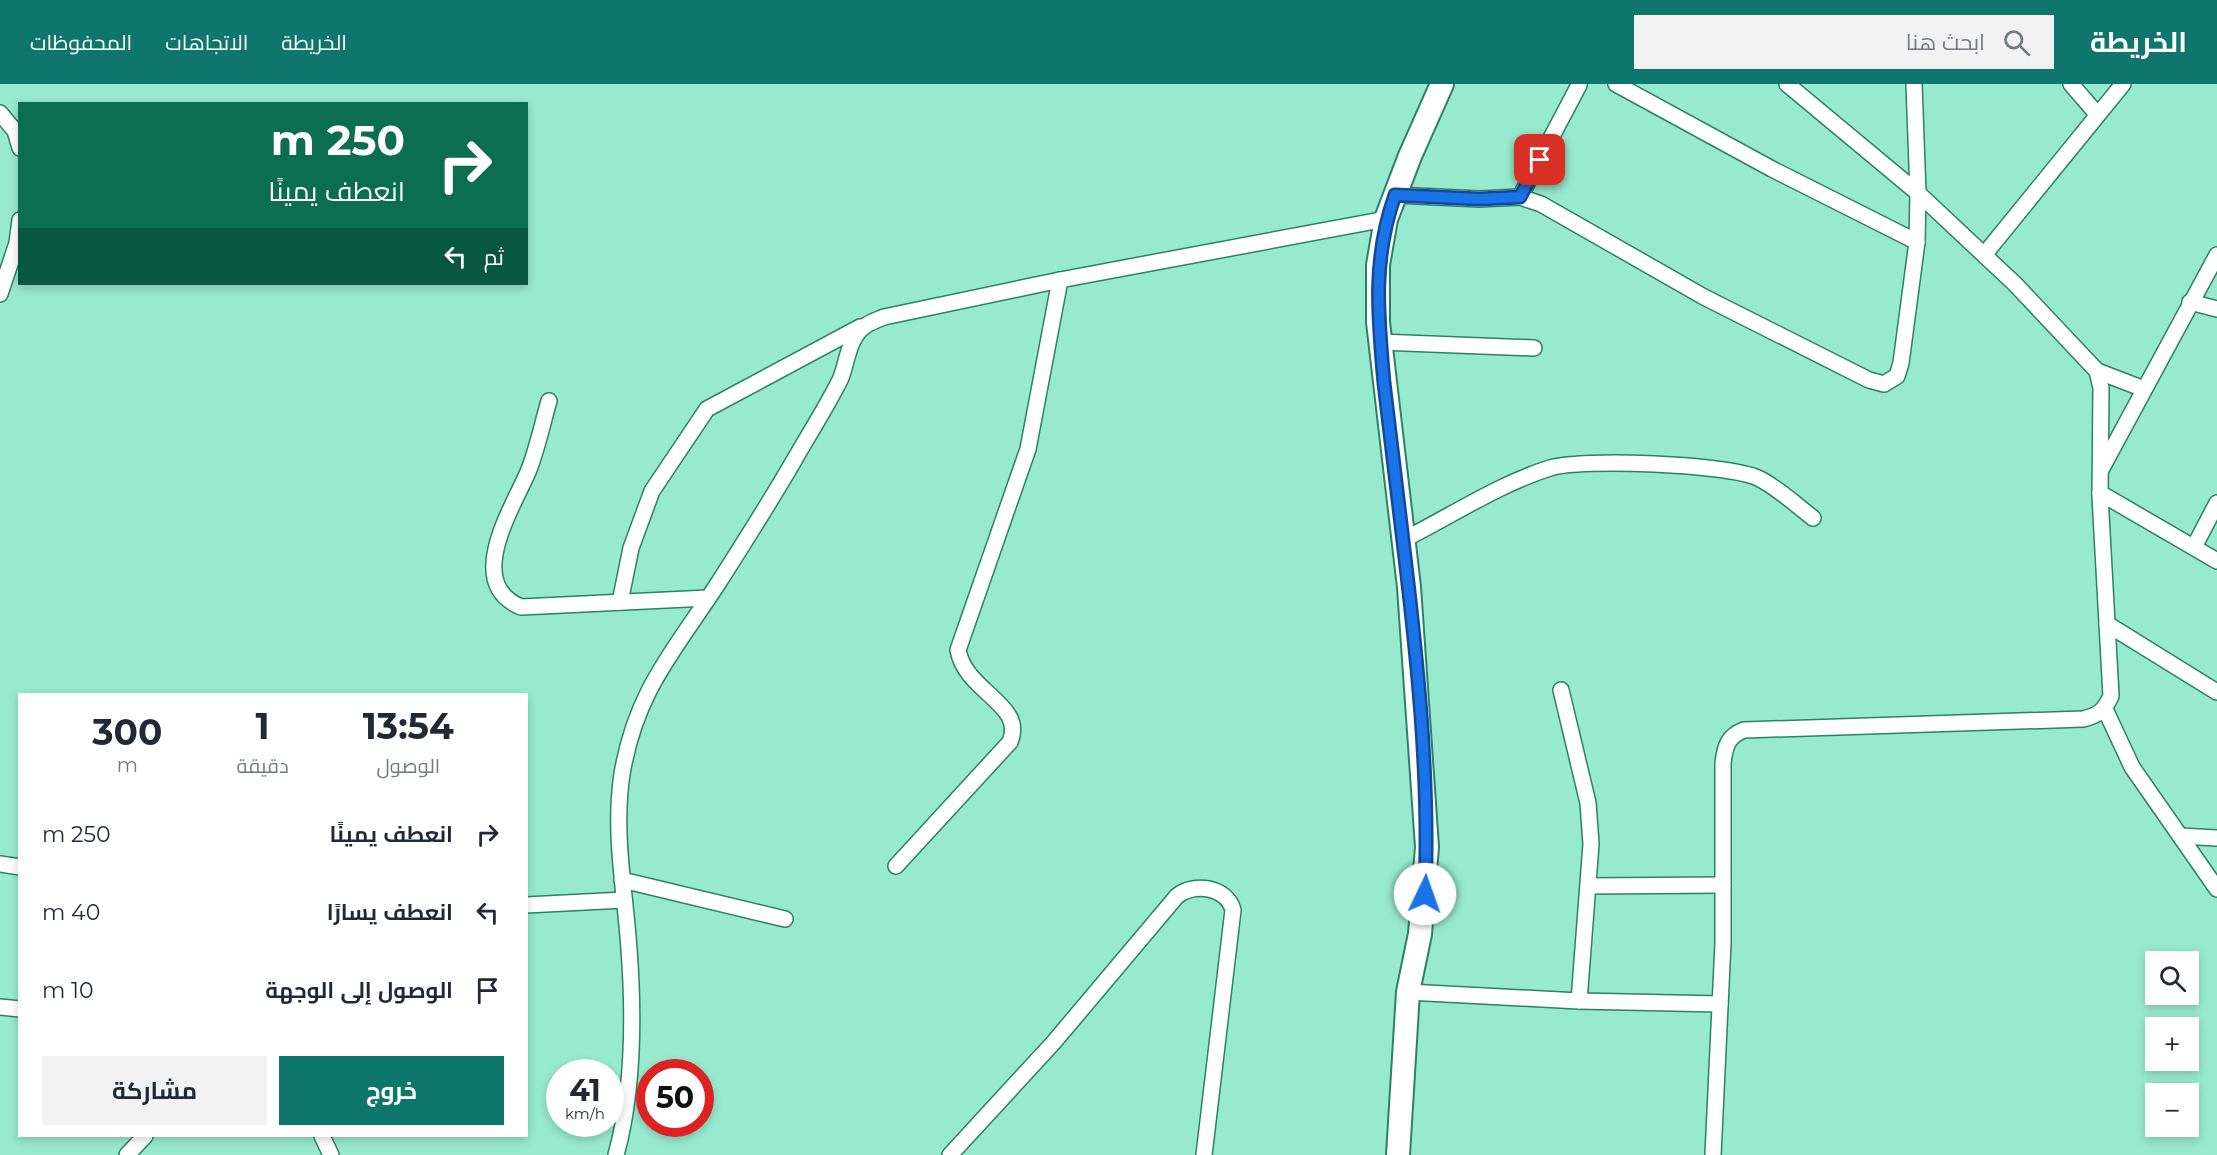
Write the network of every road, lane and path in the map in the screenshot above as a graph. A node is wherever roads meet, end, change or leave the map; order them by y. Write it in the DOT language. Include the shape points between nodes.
graph roads {
  1 [pos="1442,84"];
  2 [pos="1579,84"];
  3 [pos="1616,84"];
  4 [pos="1787,84"];
  5 [pos="1914,84"];
  6 [pos="2071,84"];
  7 [pos="2123,84"];
  8 [pos="0,113"];
  9 [pos="2097,114"];
  10 [pos="18,141"];
  11 [pos="1918,194"];
  12 [pos="1395,195"];
  13 [pos="1520,197"];
  14 [pos="1386,219"];
  15 [pos="18,235"];
  16 [pos="1917,242"];
  17 [pos="1984,255"];
  18 [pos="2217,255"];
  19 [pos="1059,280"];
  20 [pos="0,294"];
  21 [pos="2190,302"];
  22 [pos="2214,310"];
  23 [pos="865,324"];
  24 [pos="1380,342"];
  25 [pos="1534,348"];
  26 [pos="2097,371"];
  27 [pos="2144,389"];
  28 [pos="549,401"];
  29 [pos="2100,470"];
  30 [pos="2100,493"];
  31 [pos="2217,503"];
  32 [pos="1813,518"];
  33 [pos="1403,540"];
  34 [pos="2194,547"];
  35 [pos="2216,560"];
  36 [pos="708,598"];
  37 [pos="620,602"];
  38 [pos="2107,624"];
  39 [pos="1561,690"];
  40 [pos="2217,692"];
  41 [pos="2105,708"];
  42 [pos="2180,836"];
  43 [pos="2217,838"];
  44 [pos="0,864"];
  45 [pos="896,866"];
  46 [pos="18,867"];
  47 [pos="622,880"];
  48 [pos="1723,885"];
  49 [pos="1589,886"];
  50 [pos="2217,889"];
  51 [pos="624,900"];
  52 [pos="528,905"];
  53 [pos="785,919"];
  54 [pos="1408,992"];
  55 [pos="1579,1001"];
  56 [pos="1720,1004"];
  57 [pos="0,1007"];
  58 [pos="18,1009"];
  59 [pos="144,1137"];
  60 [pos="322,1137"];
  61 [pos="127,1155"];
  62 [pos="331,1155"];
  63 [pos="616,1155"];
  64 [pos="950,1155"];
  65 [pos="1204,1155"];
  66 [pos="1398,1155"];
  67 [pos="1713,1155"];
  1 -- 12 [label="main road"];
  2 -- 13 [label="street"];
  3 -- 16 [label="street"];
  4 -- 11 [label="street"];
  5 -- 11 [label="street"];
  6 -- 9 [label="street"];
  7 -- 9 [label="street"];
  8 -- 10 [label="street"];
  9 -- 17 [label="street"];
  11 -- 16 [label="street"];
  11 -- 17 [label="street"];
  12 -- 13 [label="street"];
  12 -- 14 [label="main road"];
  13 -- 16 [label="street" via="1541,204 1704,297 1884,384 1897,375 1901,363"];
  14 -- 19 [label="street"];
  14 -- 24 [label="main road" via="1378,265"];
  15 -- 20 [label="street"];
  17 -- 26 [label="street"];
  18 -- 21 [label="street"];
  19 -- 23 [label="street"];
  19 -- 45 [label="street" via="1028,449 958,650 967,674 1008,712 1014,721 1014,731 1010,742"];
  21 -- 22 [label="street"];
  21 -- 27 [label="street"];
  23 -- 36 [label="street" via="853,339 840,380 798,454"];
  23 -- 37 [label="street" via="707,409 652,491 631,548"];
  24 -- 25 [label="street"];
  24 -- 33 [label="main road"];
  26 -- 27 [label="street"];
  26 -- 29 [label="street" via="2101,388"];
  27 -- 29 [label="street"];
  28 -- 37 [label="street" via="529,470 498,537 494,559 497,582 504,597 521,607"];
  29 -- 30 [label="street"];
  30 -- 34 [label="street"];
  30 -- 38 [label="street"];
  31 -- 34 [label="street"];
  32 -- 33 [label="street" via="1759,478 1737,471 1695,466 1578,464 1552,467 1525,477"];
  33 -- 54 [label="main road" via="1427,847 1420,934"];
  34 -- 35 [label="street"];
  36 -- 37 [label="street"];
  36 -- 47 [label="street" via="662,664 635,720 622,775 618,815"];
  38 -- 40 [label="street"];
  38 -- 41 [label="street" via="2111,696"];
  39 -- 49 [label="street" via="1588,803"];
  41 -- 42 [label="street" via="2132,767"];
  41 -- 48 [label="street" via="2098,715 2083,719 1744,730 1733,734 1723,763"];
  42 -- 43 [label="street"];
  42 -- 50 [label="street"];
  44 -- 46 [label="street"];
  47 -- 51 [label="street"];
  47 -- 53 [label="street"];
  48 -- 49 [label="street"];
  48 -- 56 [label="street"];
  49 -- 55 [label="street"];
  51 -- 52 [label="street"];
  51 -- 63 [label="street" via="629,950 630,1060 626,1120"];
  54 -- 55 [label="street"];
  54 -- 66 [label="main road"];
  55 -- 56 [label="street"];
  56 -- 67 [label="street"];
  57 -- 58 [label="street"];
  59 -- 61 [label="street"];
  60 -- 62 [label="street"];
  64 -- 65 [label="street" via="1046,1050 1176,896 1189,889 1224,894 1233,910"];
}
